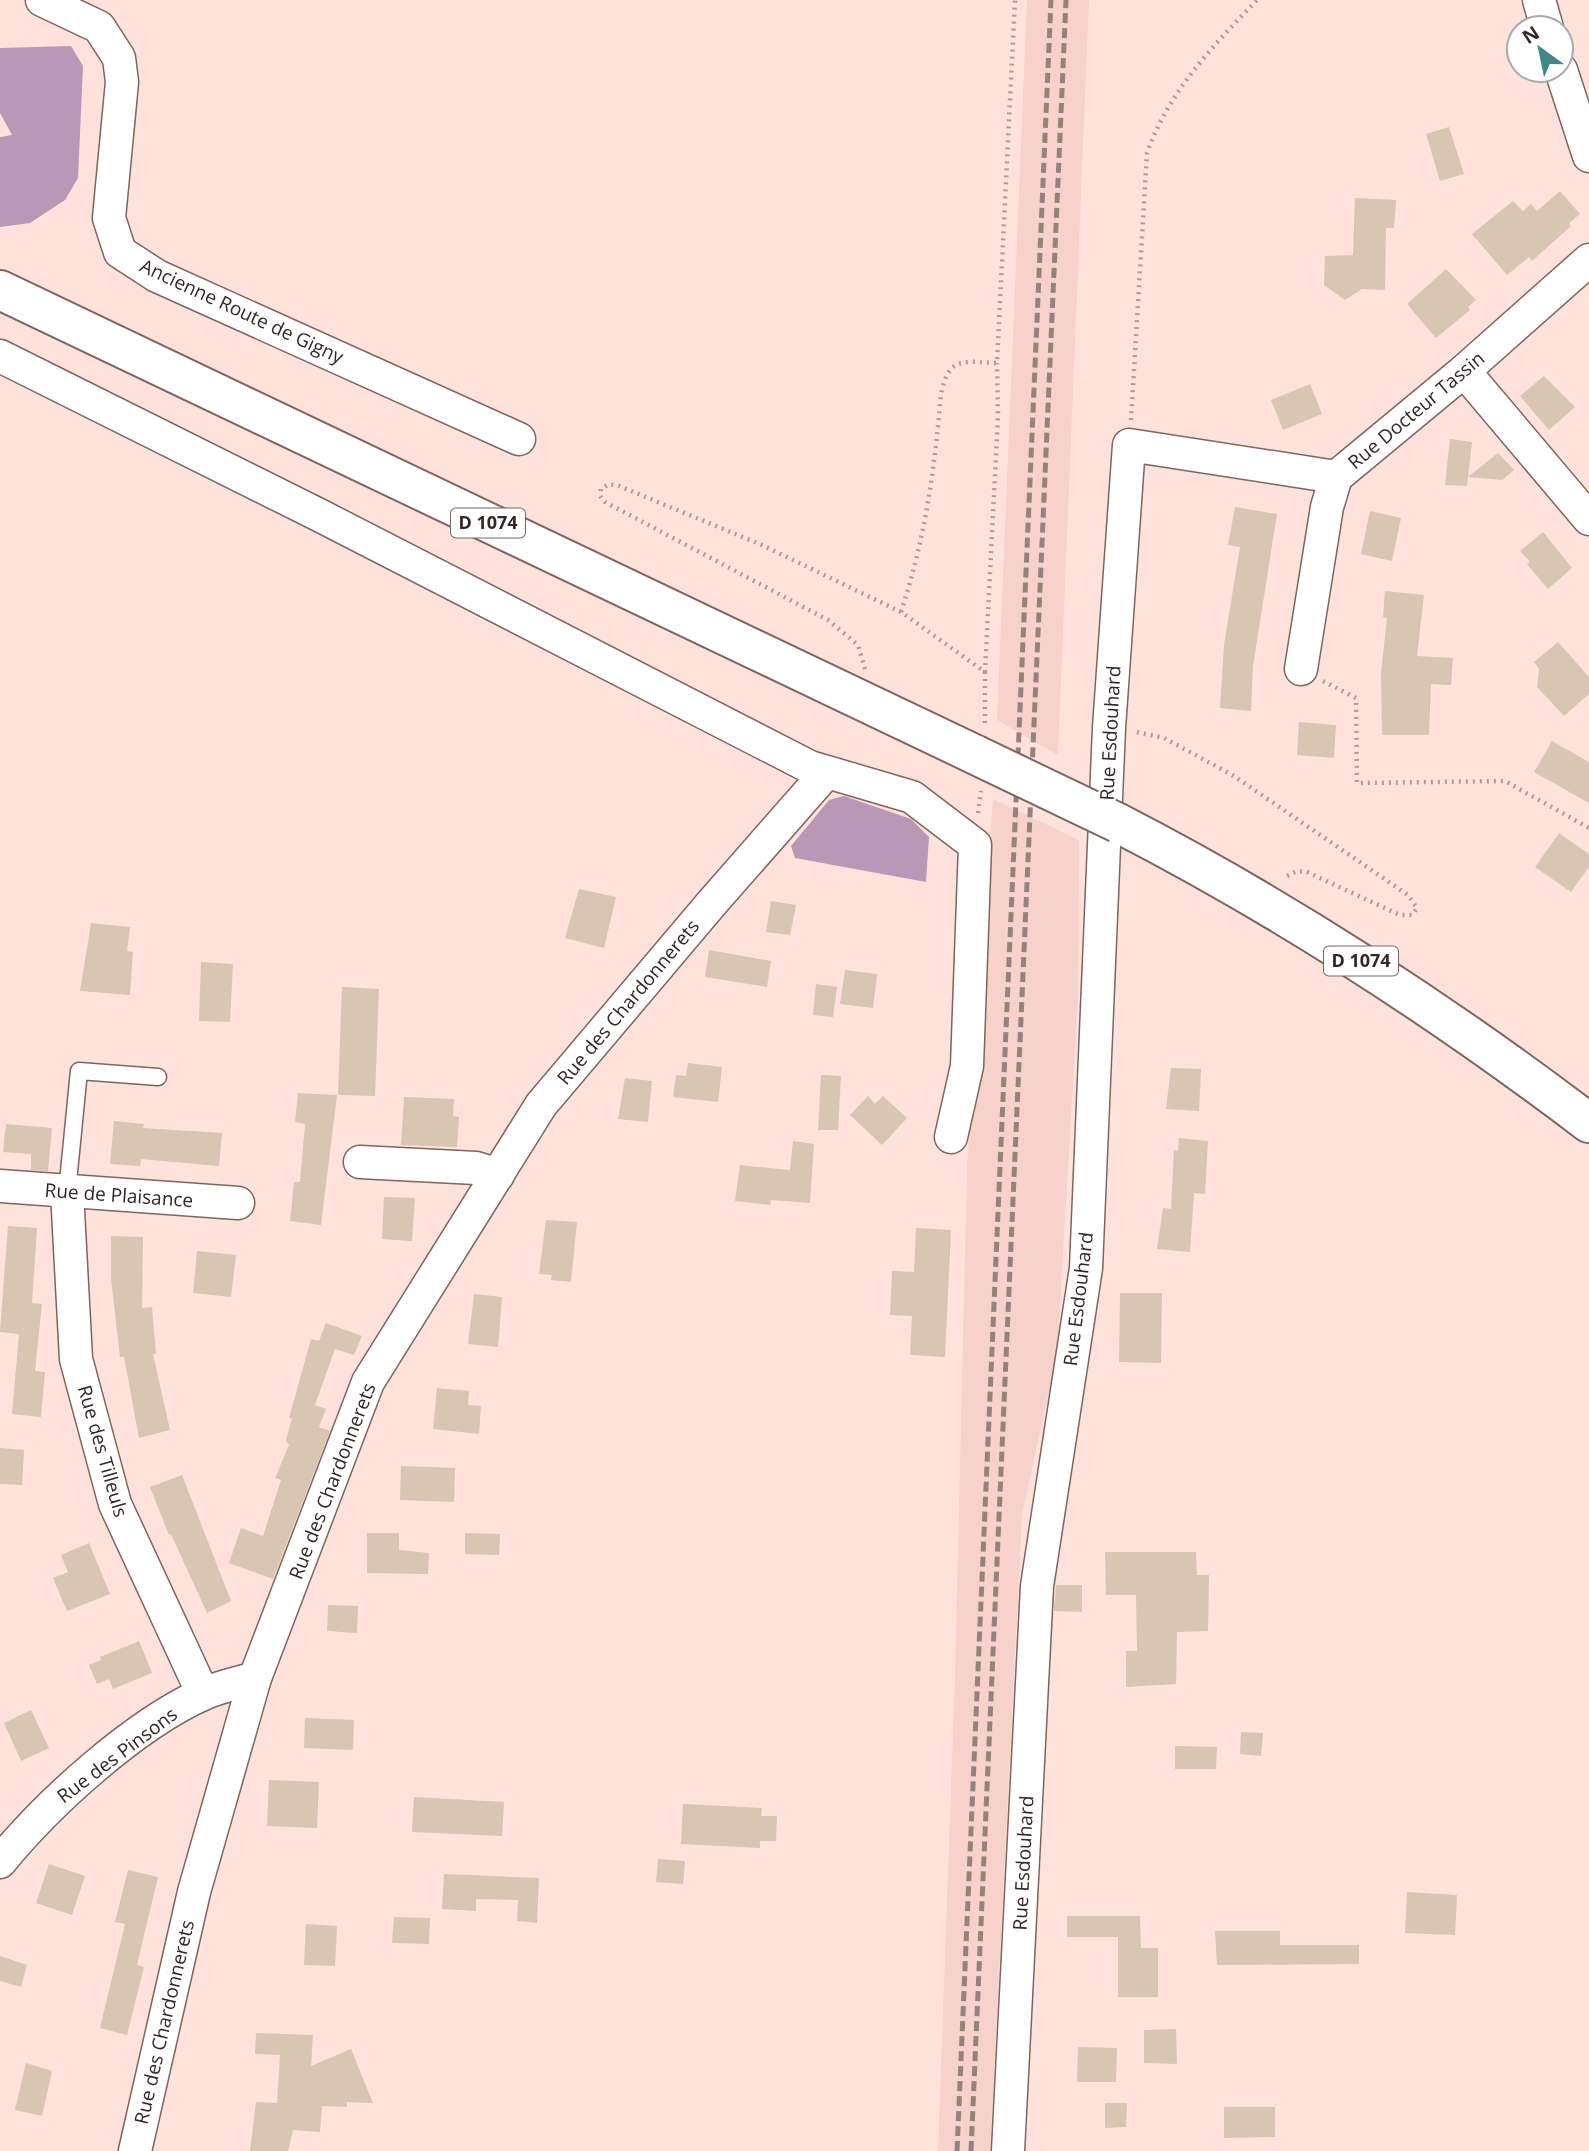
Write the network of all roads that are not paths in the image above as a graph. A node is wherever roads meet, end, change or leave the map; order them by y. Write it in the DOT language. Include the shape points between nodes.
graph roads {
  1 [pos="42,0"];
  2 [pos="1566,84"];
  3 [pos="1589,156"];
  4 [pos="1589,260"];
  5 [pos="0,290"];
  6 [pos="0,356"];
  7 [pos="1464,371"];
  8 [pos="519,439"];
  9 [pos="1129,446"];
  10 [pos="1336,477"];
  11 [pos="1589,519"];
  12 [pos="1301,669"];
  13 [pos="825,774"];
  14 [pos="158,1077"];
  15 [pos="1589,1123"];
  16 [pos="951,1137"];
  17 [pos="360,1162"];
  18 [pos="498,1175"];
  19 [pos="0,1186"];
  20 [pos="67,1192"];
  21 [pos="237,1203"];
  22 [pos="255,1678"];
  23 [pos="203,1694"];
  24 [pos="0,1862"];
  25 [pos="135,2151"];
  26 [pos="1008,2151"];
  1 -- 8 [label="street, Ancienne Route de Gigny" via="99,27 118,58 122,82 109,218 120,252 157,276"];
  2 -- 3 [label="street"];
  4 -- 7 [label="street, Rue Docteur Tassin"];
  5 -- 15 [label="main road, D 1074, bridge" via="981,757 1208,870 1338,947"];
  6 -- 13 [label="street"];
  7 -- 10 [label="street, Rue Docteur Tassin"];
  7 -- 11 [label="street"];
  9 -- 10 [label="street, Rue Docteur Tassin"];
  9 -- 26 [label="street, Rue Esdouhard" via="1109,728 1086,1268 1037,1586"];
  10 -- 12 [label="street"];
  13 -- 16 [label="street" via="873,783 912,797 975,845 967,1066"];
  13 -- 18 [label="street, Rue des Chardonnerets" via="541,1105"];
  14 -- 20 [label="lane" via="79,1071"];
  17 -- 18 [label="street" via="477,1168"];
  18 -- 22 [label="street, Rue des Chardonnerets" via="368,1382"];
  19 -- 20 [label="street, Rue de Plaisance"];
  20 -- 21 [label="street, Rue de Plaisance"];
  20 -- 23 [label="street, Rue des Tilleuls" via="76,1359 115,1504"];
  22 -- 23 [label="street, Rue des Pinsons"];
  22 -- 25 [label="street, Rue des Chardonnerets" via="194,1892"];
  23 -- 24 [label="street, Rue des Pinsons" via="158,1720 54,1802"];
}
